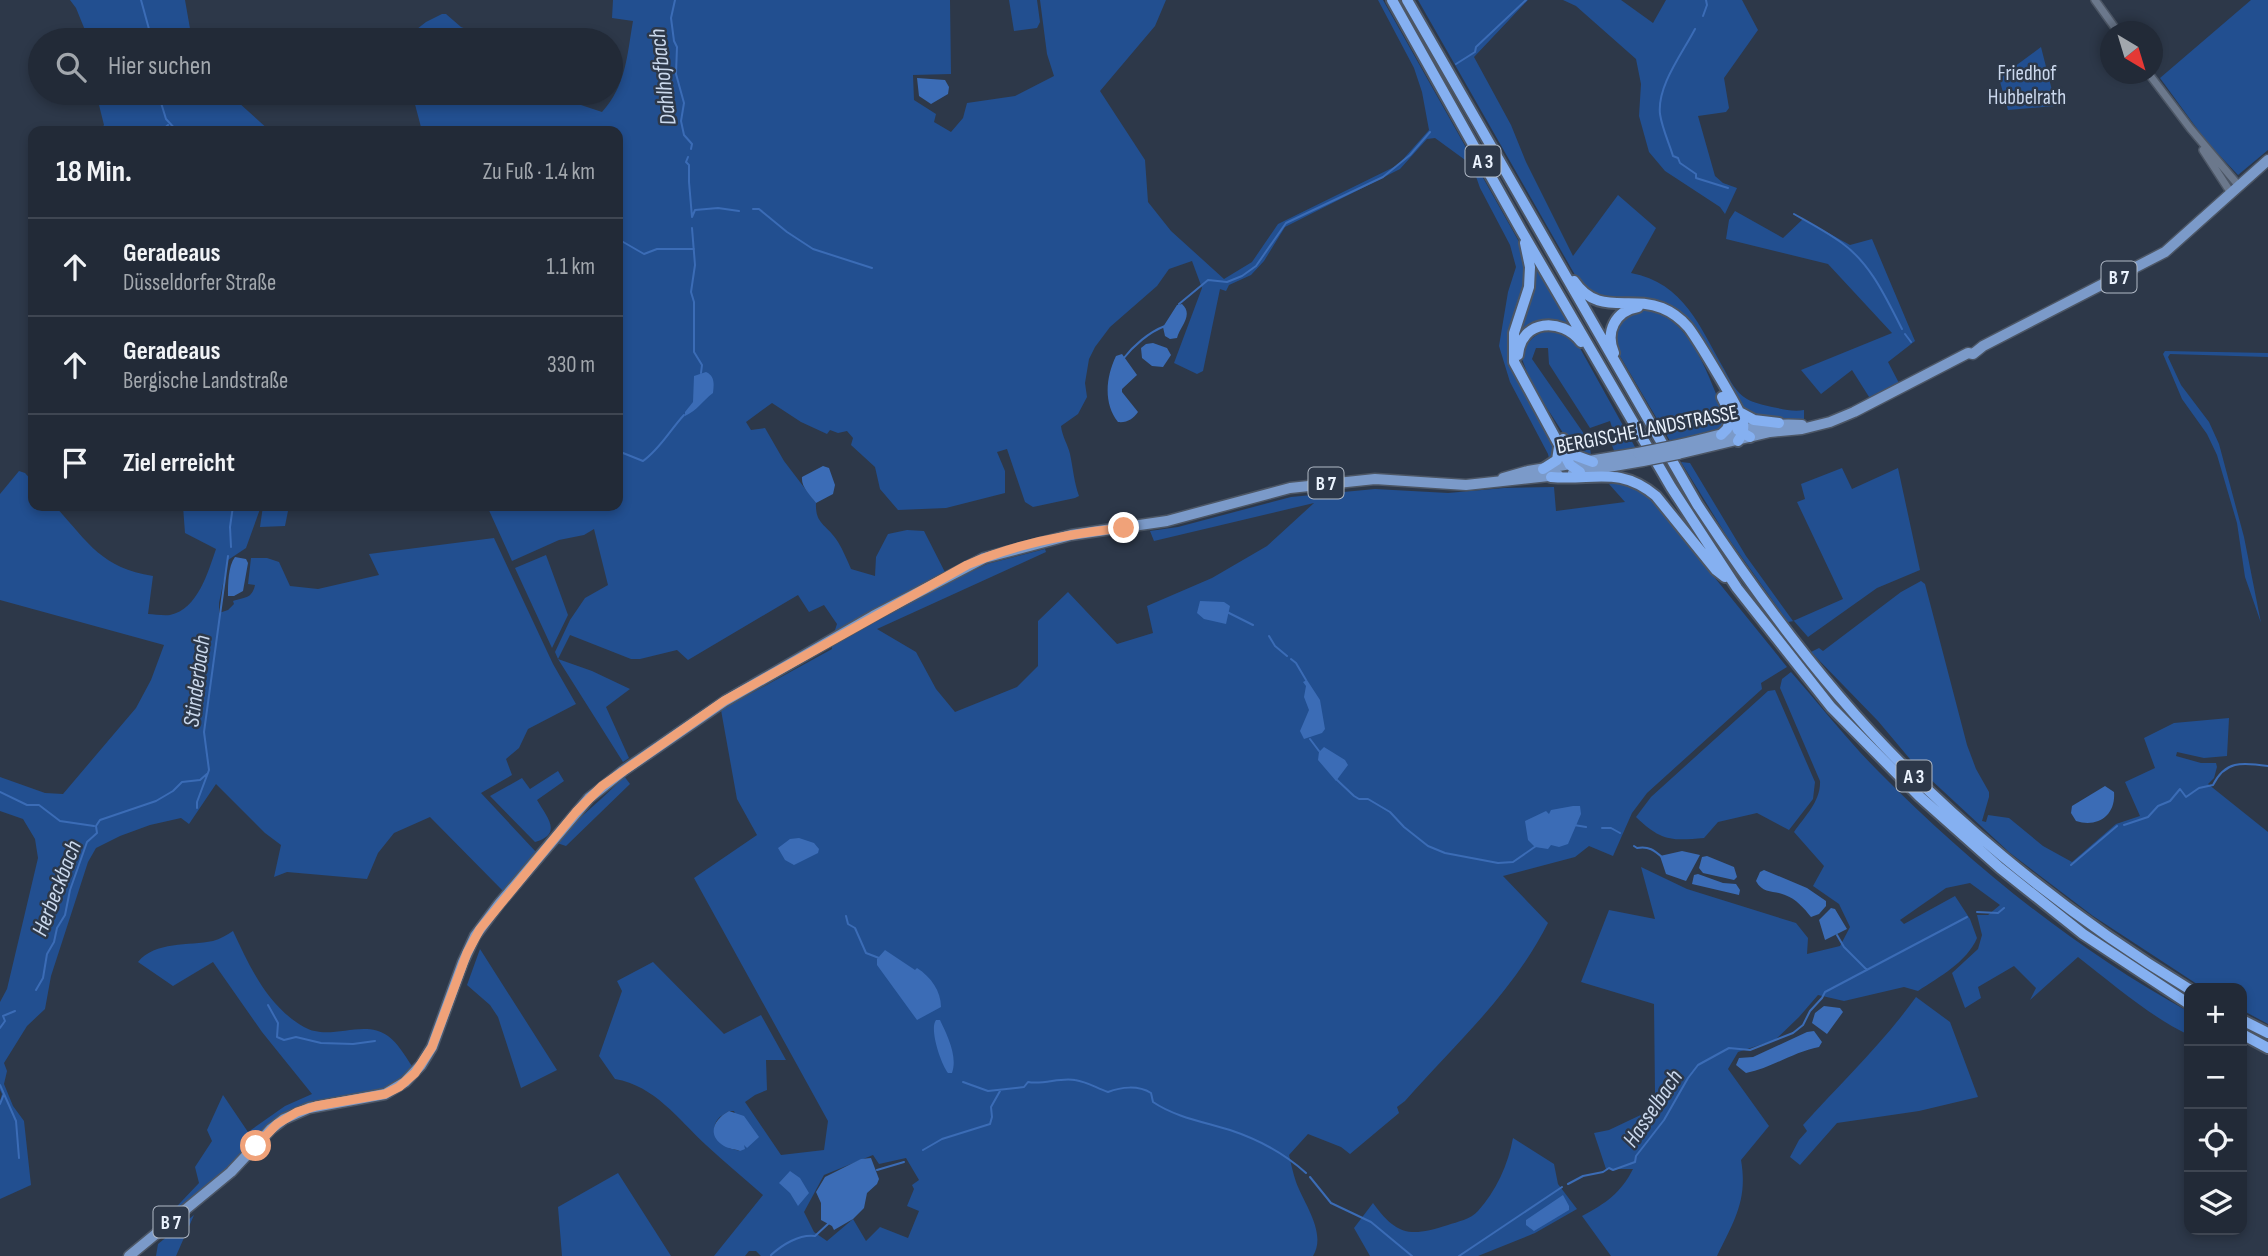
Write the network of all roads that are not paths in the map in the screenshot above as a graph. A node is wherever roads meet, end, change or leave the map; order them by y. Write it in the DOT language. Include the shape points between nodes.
graph roads {
  1 [pos="1392,0"];
  2 [pos="1408,0"];
  3 [pos="2095,0"];
  4 [pos="2110,21"];
  5 [pos="2157,84"];
  6 [pos="2268,160"];
  7 [pos="2235,190"];
  8 [pos="1521,230"];
  9 [pos="1547,246"];
  10 [pos="1620,372"];
  11 [pos="1606,377"];
  12 [pos="1736,415"];
  13 [pos="1777,423"];
  14 [pos="1810,426"];
  15 [pos="1762,434"];
  16 [pos="1721,435"];
  17 [pos="1742,435"];
  18 [pos="1559,444"];
  19 [pos="1675,450"];
  20 [pos="1641,457"];
  21 [pos="1593,462"];
  22 [pos="1570,465"];
  23 [pos="1580,472"];
  24 [pos="1547,473"];
  25 [pos="1737,588"];
  26 [pos="2184,986"];
  27 [pos="2184,1001"];
  28 [pos="2247,1022"];
  29 [pos="2268,1033"];
  30 [pos="2247,1037"];
  31 [pos="2268,1048"];
  32 [pos="129,1256"];
  1 -- 8 [label="highway, A 3"];
  2 -- 9 [label="highway, A 3"];
  3 -- 4 [label="street"];
  5 -- 7 [label="street"];
  6 -- 7 [label="main road, BERGISCHE LANDSTRASSE / B 7"];
  7 -- 14 [label="main road, BERGISCHE LANDSTRASSE / B 7" via="2165,253 1854,412"];
  8 -- 11 [label="highway, A 3"];
  8 -- 18 [label="highway" via="1530,267 1529,287 1514,333 1514,362"];
  9 -- 10 [label="highway, A 3"];
  9 -- 12 [label="highway" via="1556,251 1576,284 1594,299 1655,306 1681,320"];
  10 -- 12 [label="highway" via="1610,339 1618,317 1634,307 1662,312 1681,324 1692,339"];
  10 -- 26 [label="highway, A 3" via="1726,548 1782,627 1841,698 1927,788 2009,860 2090,924"];
  11 -- 21 [label="highway" via="1577,337 1560,326 1535,328 1520,345 1522,372 1571,452"];
  11 -- 25 [label="highway, A 3"];
  12 -- 13 [label="highway"];
  12 -- 16 [label="highway"];
  12 -- 17 [label="highway"];
  13 -- 14 [label="main road, BERGISCHE LANDSTRASSE / B 7"];
  13 -- 15 [label="main road"];
  13 -- 17 [label="main road, BERGISCHE LANDSTRASSE / B 7"];
  14 -- 15 [label="main road, BERGISCHE LANDSTRASSE / B 7"];
  15 -- 17 [label="main road, BERGISCHE LANDSTRASSE / B 7"];
  16 -- 17 [label="main road, BERGISCHE LANDSTRASSE / B 7"];
  16 -- 19 [label="main road, BERGISCHE LANDSTRASSE / B 7"];
  17 -- 19 [label="main road, BERGISCHE LANDSTRASSE / B 7"];
  18 -- 22 [label="highway"];
  18 -- 24 [label="highway" via="1557,460"];
  19 -- 20 [label="main road, BERGISCHE LANDSTRASSE / B 7, bridge"];
  20 -- 21 [label="main road, BERGISCHE LANDSTRASSE / B 7"];
  20 -- 23 [label="main road, BERGISCHE LANDSTRASSE / B 7"];
  21 -- 22 [label="main road, BERGISCHE LANDSTRASSE / B 7"];
  22 -- 23 [label="highway"];
  22 -- 24 [label="main road, BERGISCHE LANDSTRASSE / B 7"];
  23 -- 24 [label="main road, BERGISCHE LANDSTRASSE / B 7"];
  24 -- 25 [label="highway" via="1624,477 1644,486"];
  24 -- 32 [label="main road, BERGISCHE LANDSTRASSE / B 7" via="1516,473 1493,482 1456,485 1376,479 1290,488 1167,521 1084,533 984,558 890,607 724,701 602,786 480,929 432,1047 415,1073 385,1094 309,1108 281,1121 231,1172"];
  25 -- 27 [label="highway, A 3" via="1831,706 1943,819 2051,910"];
  28 -- 29 [label="highway"];
  30 -- 31 [label="highway"];
}
